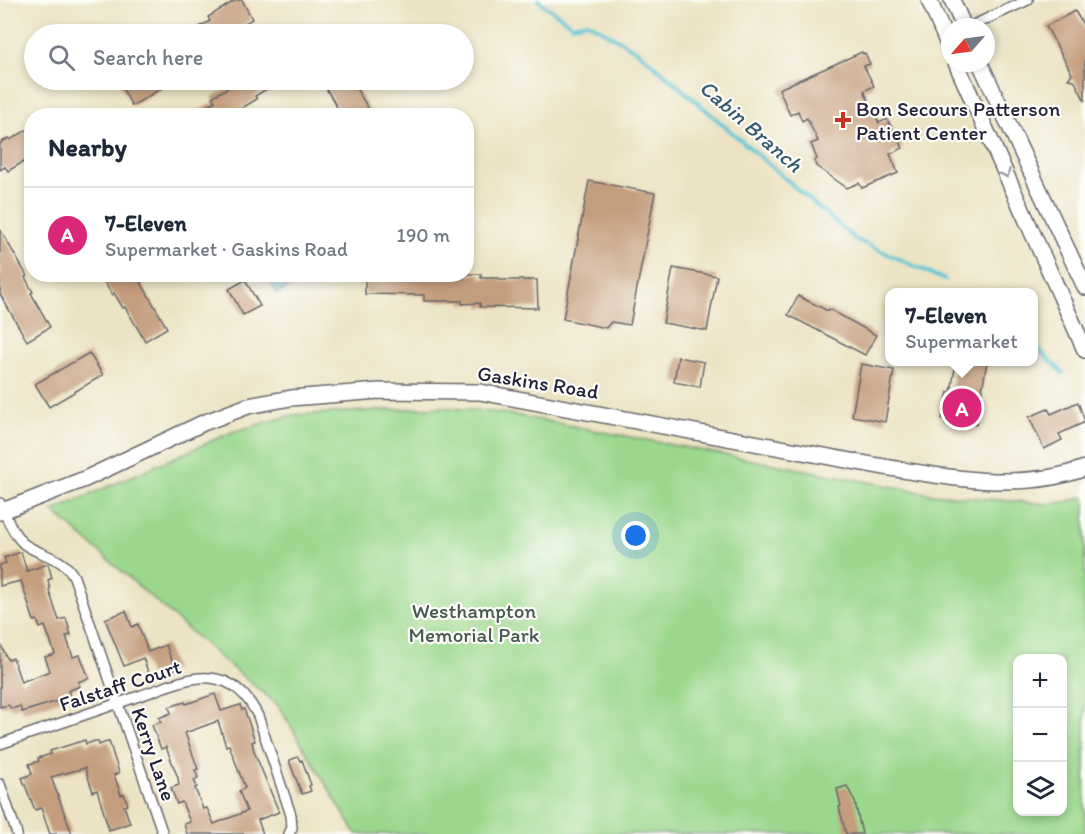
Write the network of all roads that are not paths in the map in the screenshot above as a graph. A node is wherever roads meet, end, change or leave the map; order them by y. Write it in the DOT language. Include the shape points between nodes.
graph roads {
  1 [pos="929,0"];
  2 [pos="952,0"];
  3 [pos="1028,0"];
  4 [pos="960,18"];
  5 [pos="989,18"];
  6 [pos="941,26"];
  7 [pos="960,72"];
  8 [pos="984,72"];
  9 [pos="1085,287"];
  10 [pos="1085,350"];
  11 [pos="1085,468"];
  12 [pos="1,508"];
  13 [pos="118,704"];
  14 [pos="0,744"];
  15 [pos="0,784"];
  16 [pos="17,834"];
  17 [pos="163,834"];
  18 [pos="289,834"];
  1 -- 6 [label="main road"];
  2 -- 4 [label="main road"];
  3 -- 5 [label="street"];
  7 -- 10 [label="main road, one-way"];
  8 -- 9 [label="main road"];
  11 -- 12 [label="main road, Gaskins Road" via="1050,477 1009,480 922,474 480,392 378,391 291,398 248,406 78,482"];
  12 -- 13 [label="street, Kerry Lane" via="24,544 51,556 71,571"];
  13 -- 14 [label="street, Falstaff Court"];
  13 -- 17 [label="street, Kerry Lane"];
  13 -- 18 [label="street, Falstaff Court" via="208,678 242,691 258,716 291,815"];
  15 -- 16 [label="street"];
}
